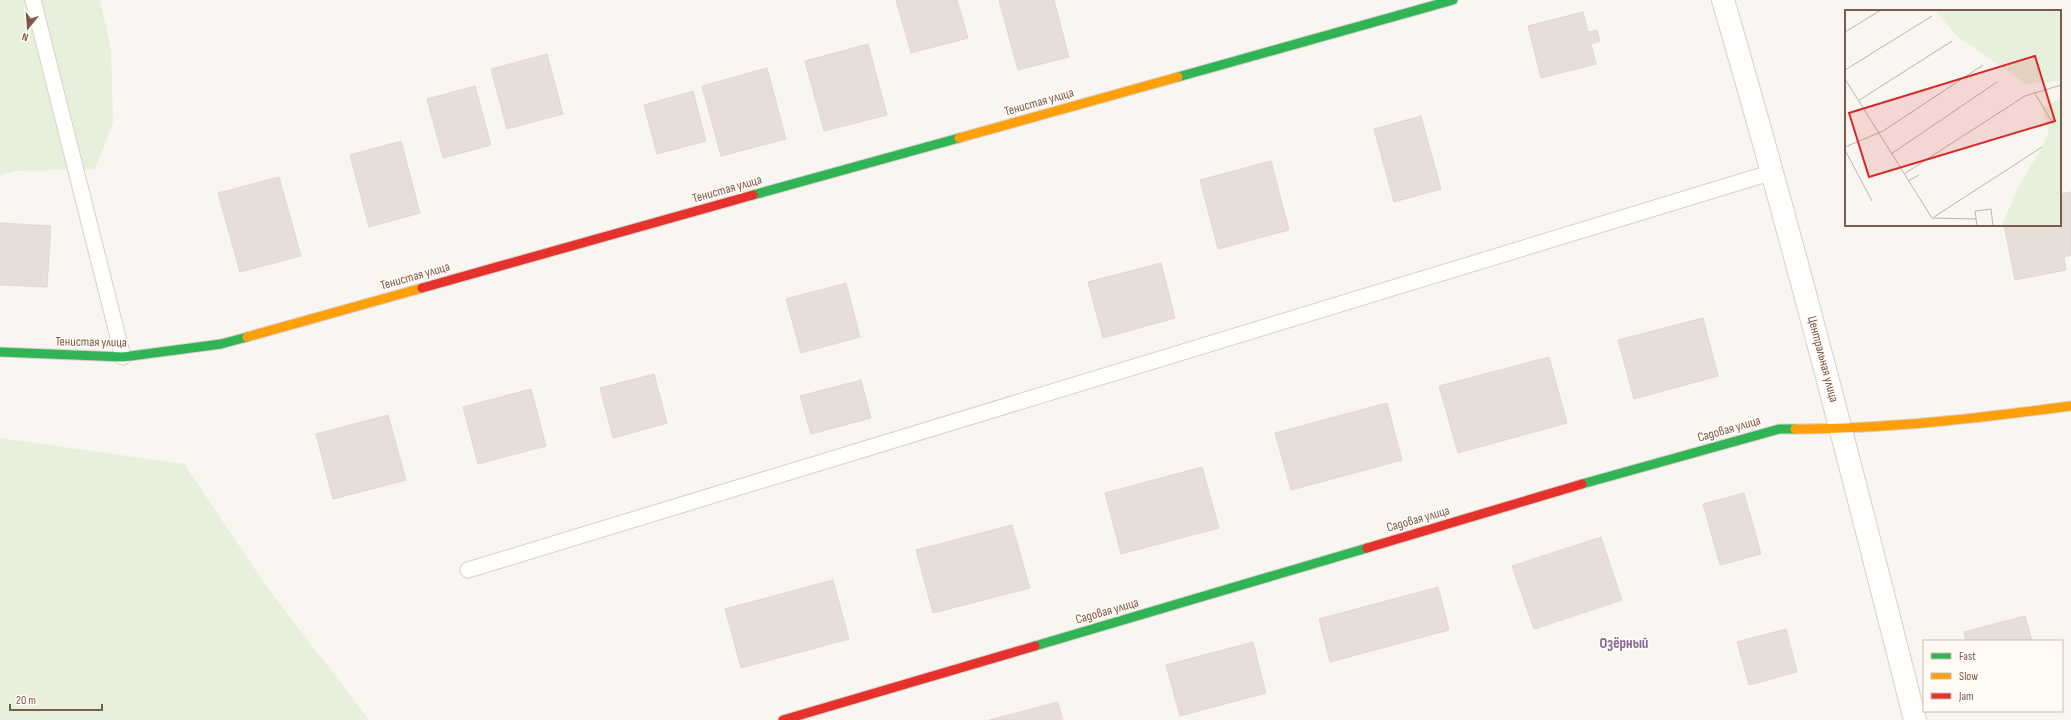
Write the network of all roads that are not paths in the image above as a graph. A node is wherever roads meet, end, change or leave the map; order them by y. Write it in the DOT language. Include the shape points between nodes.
graph roads {
  1 [pos="33,0"];
  2 [pos="1453,0"];
  3 [pos="1723,0"];
  4 [pos="1773,172"];
  5 [pos="0,352"];
  6 [pos="123,357"];
  7 [pos="2071,406"];
  8 [pos="1842,429"];
  9 [pos="468,570"];
  10 [pos="783,720"];
  11 [pos="1915,720"];
  1 -- 6 [label="lane"];
  2 -- 6 [label="street, Тенистая улица" via="221,344"];
  3 -- 4 [label="street, Центральная улица"];
  4 -- 8 [label="street, Центральная улица"];
  4 -- 9 [label="lane"];
  5 -- 6 [label="street, Тенистая улица"];
  7 -- 8 [label="street, Садовая улица" via="2004,415"];
  8 -- 10 [label="street, Садовая улица" via="1779,429"];
  8 -- 11 [label="street, Центральная улица"];
}
